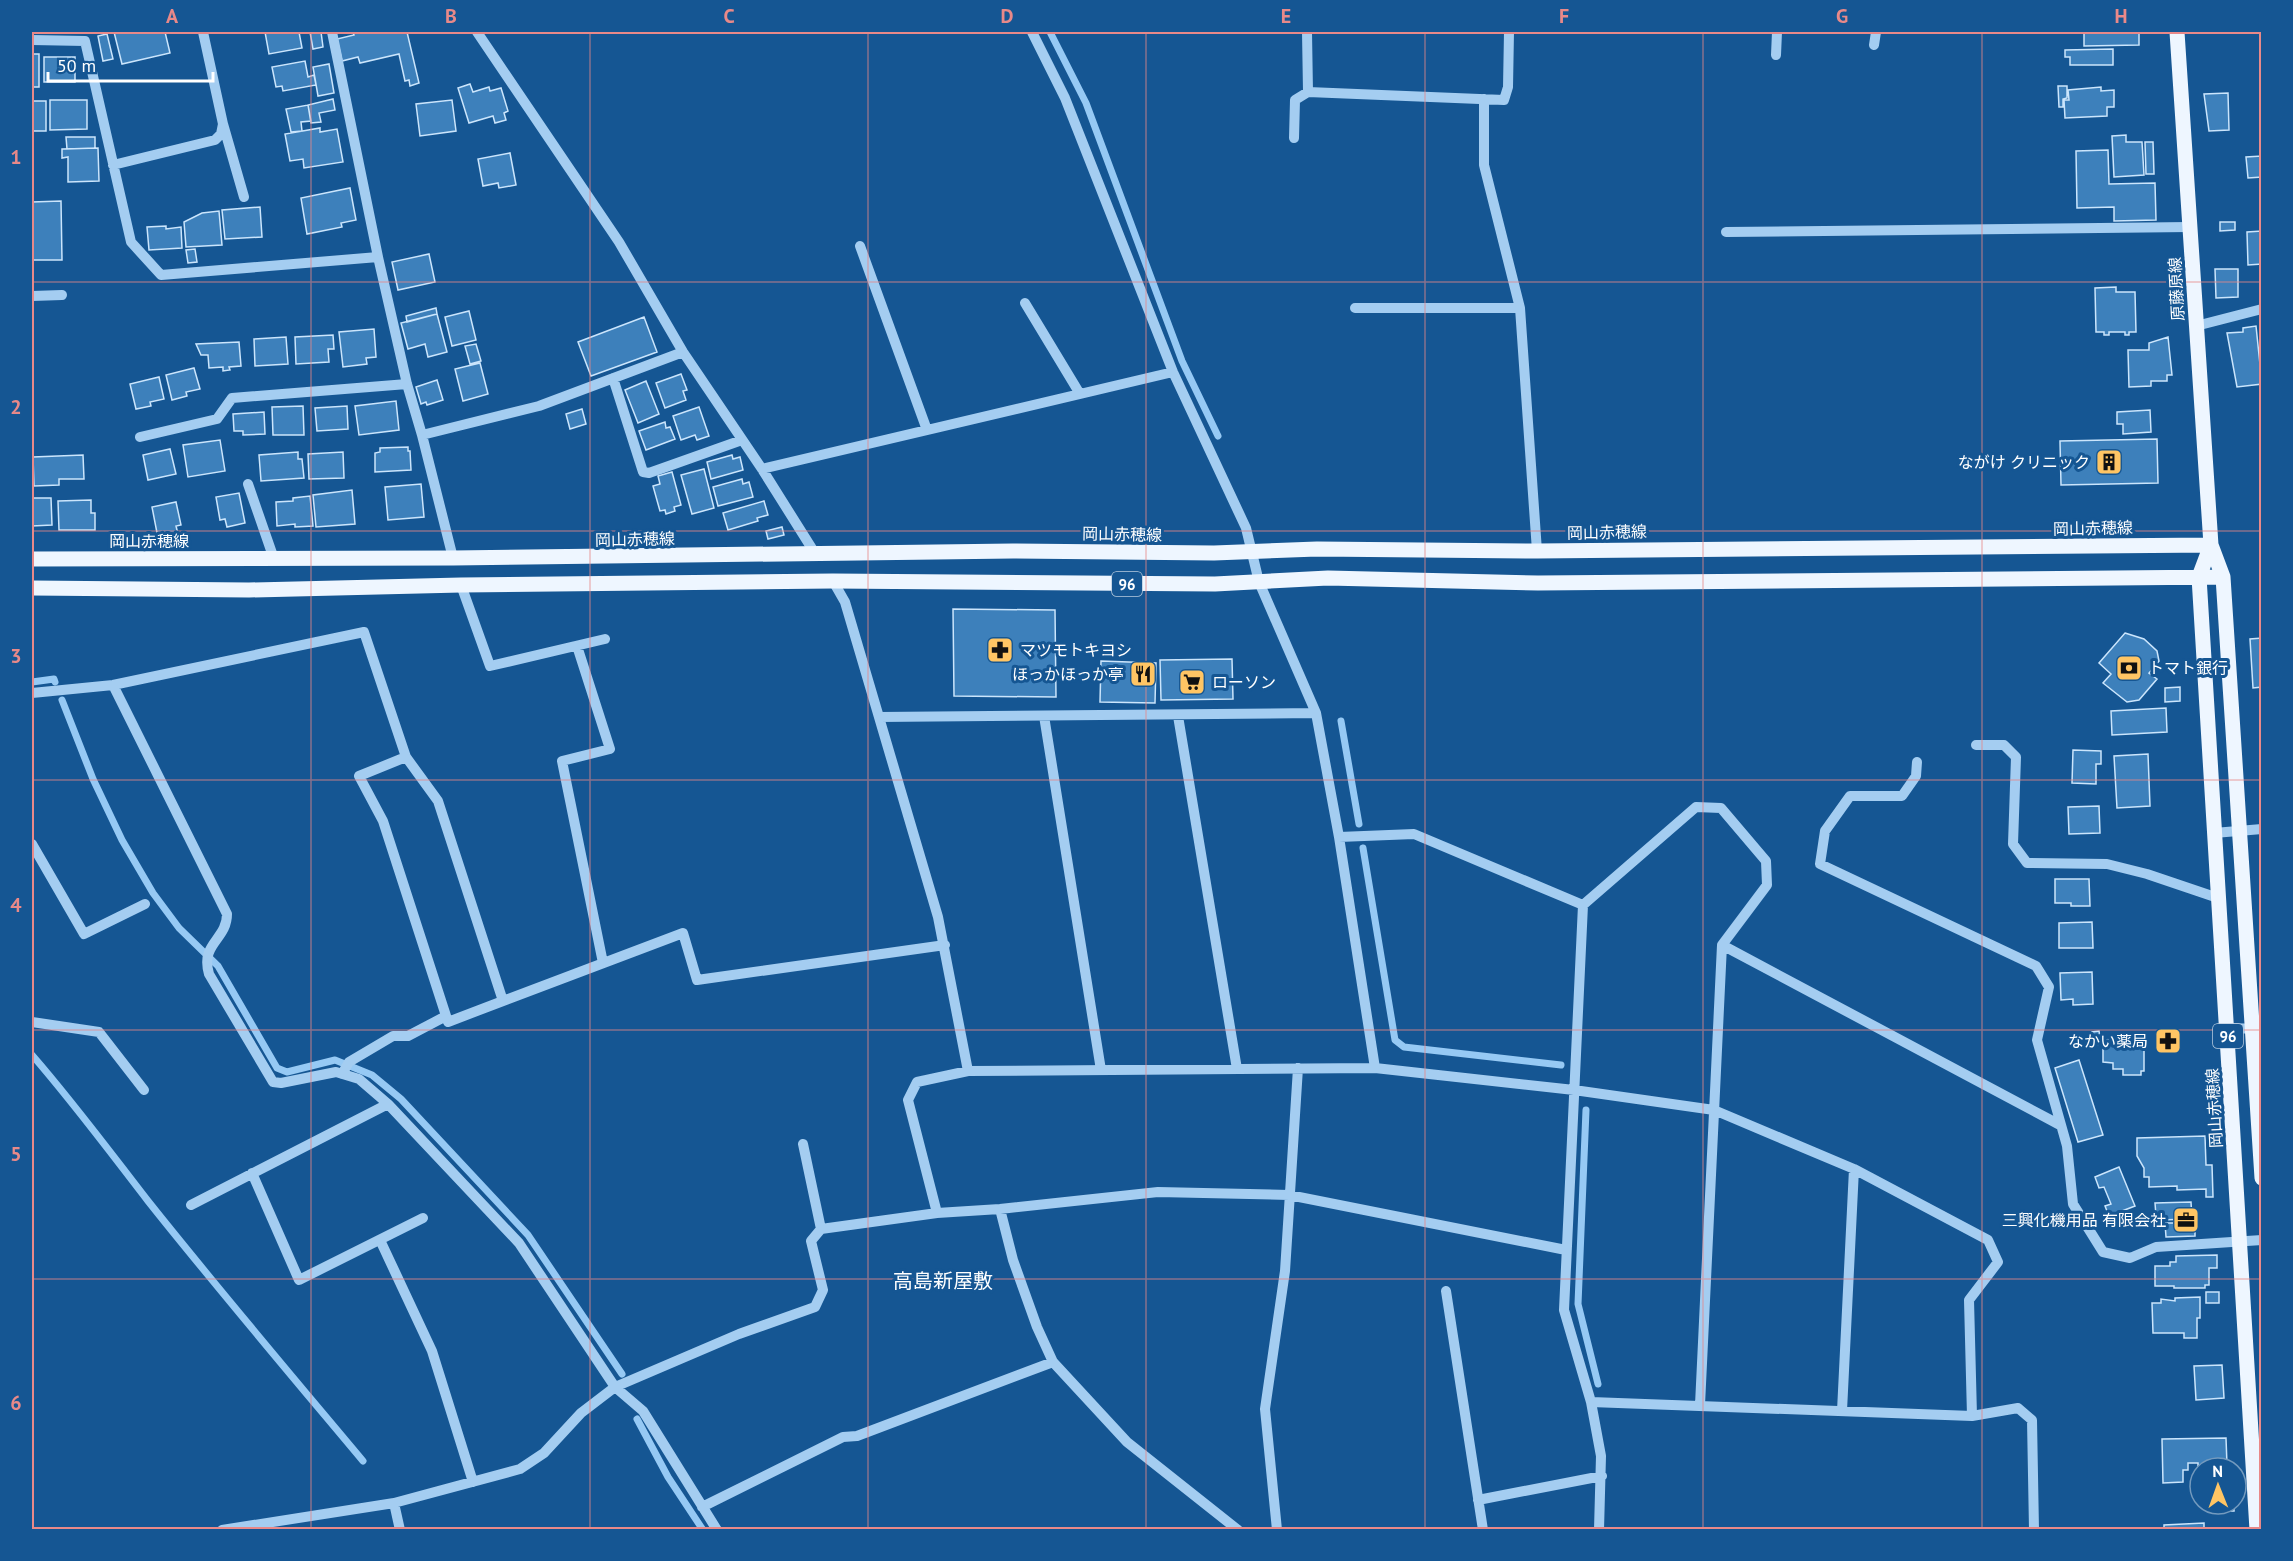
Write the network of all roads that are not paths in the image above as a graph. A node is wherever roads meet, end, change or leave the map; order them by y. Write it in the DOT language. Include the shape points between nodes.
graph roads {
  1 [pos="203,32"];
  2 [pos="332,32"];
  3 [pos="477,32"];
  4 [pos="1032,32"];
  5 [pos="1307,32"];
  6 [pos="1509,32"];
  7 [pos="1777,32"];
  8 [pos="1876,32"];
  9 [pos="2177,32"];
  10 [pos="32,40"];
  11 [pos="1874,45"];
  12 [pos="1776,55"];
  13 [pos="1308,92"];
  14 [pos="1484,99"];
  15 [pos="223,124"];
  16 [pos="1294,138"];
  17 [pos="113,165"];
  18 [pos="244,197"];
  19 [pos="2190,227"];
  20 [pos="1726,231"];
  21 [pos="860,246"];
  22 [pos="378,256"];
  23 [pos="62,295"];
  24 [pos="32,296"];
  25 [pos="1025,303"];
  26 [pos="1355,308"];
  27 [pos="1520,308"];
  28 [pos="2262,309"];
  29 [pos="2196,326"];
  30 [pos="683,352"];
  31 [pos="1173,372"];
  32 [pos="613,378"];
  33 [pos="406,384"];
  34 [pos="1080,394"];
  35 [pos="927,430"];
  36 [pos="422,435"];
  37 [pos="140,437"];
  38 [pos="742,440"];
  39 [pos="762,469"];
  40 [pos="248,484"];
  41 [pos="2211,545"];
  42 [pos="1252,551"];
  43 [pos="1538,551"];
  44 [pos="816,555"];
  45 [pos="453,558"];
  46 [pos="32,559"];
  47 [pos="274,559"];
  48 [pos="2199,577"];
  49 [pos="2223,577"];
  50 [pos="833,581"];
  51 [pos="1259,582"];
  52 [pos="461,585"];
  53 [pos="32,588"];
  54 [pos="605,639"];
  55 [pos="577,646"];
  56 [pos="113,685"];
  57 [pos="32,693"];
  58 [pos="1316,714"];
  59 [pos="1044,716"];
  60 [pos="1178,716"];
  61 [pos="879,717"];
  62 [pos="1976,745"];
  63 [pos="406,757"];
  64 [pos="1917,762"];
  65 [pos="2262,829"];
  66 [pos="2240,832"];
  67 [pos="2214,833"];
  68 [pos="1339,837"];
  69 [pos="32,844"];
  70 [pos="2218,897"];
  71 [pos="145,904"];
  72 [pos="1583,905"];
  73 [pos="945,945"];
  74 [pos="1722,945"];
  75 [pos="603,963"];
  76 [pos="503,1001"];
  77 [pos="446,1016"];
  78 [pos="32,1022"];
  79 [pos="2227,1028"];
  80 [pos="2256,1028"];
  81 [pos="346,1067"];
  82 [pos="1298,1068"];
  83 [pos="1375,1068"];
  84 [pos="1237,1069"];
  85 [pos="1101,1070"];
  86 [pos="968,1071"];
  87 [pos="144,1090"];
  88 [pos="1574,1090"];
  89 [pos="388,1104"];
  90 [pos="1714,1110"];
  91 [pos="2060,1125"];
  92 [pos="803,1144"];
  93 [pos="1854,1169"];
  94 [pos="252,1173"];
  95 [pos="2262,1178"];
  96 [pos="1289,1195"];
  97 [pos="191,1205"];
  98 [pos="1000,1209"];
  99 [pos="937,1213"];
  100 [pos="423,1218"];
  101 [pos="821,1229"];
  102 [pos="380,1240"];
  103 [pos="2262,1240"];
  104 [pos="2240,1241"];
  105 [pos="1566,1250"];
  106 [pos="1446,1291"];
  107 [pos="1053,1362"];
  108 [pos="615,1387"];
  109 [pos="1591,1402"];
  110 [pos="1700,1406"];
  111 [pos="1842,1411"];
  112 [pos="1972,1416"];
  113 [pos="1602,1476"];
  114 [pos="473,1482"];
  115 [pos="1478,1500"];
  116 [pos="394,1503"];
  117 [pos="702,1507"];
  118 [pos="222,1530"];
  119 [pos="400,1530"];
  120 [pos="717,1530"];
  121 [pos="1238,1530"];
  122 [pos="1277,1530"];
  123 [pos="1483,1530"];
  124 [pos="1599,1530"];
  125 [pos="2034,1530"];
  126 [pos="2257,1530"];
  1 -- 15 [label="street"];
  2 -- 22 [label="street"];
  3 -- 30 [label="street" via="619,242"];
  4 -- 31 [label="street" via="1065,98"];
  5 -- 13 [label="street"];
  6 -- 14 [label="street" via="1508,87 1504,100"];
  7 -- 12 [label="street"];
  8 -- 11 [label="street"];
  9 -- 19 [label="main road, 原藤原線"];
  10 -- 17 [label="street" via="85,41"];
  13 -- 14 [label="street"];
  13 -- 16 [label="street" via="1295,100"];
  14 -- 27 [label="street" via="1484,165"];
  15 -- 17 [label="street" via="215,140"];
  15 -- 18 [label="street"];
  17 -- 22 [label="street" via="131,242 161,275"];
  19 -- 20 [label="street"];
  19 -- 29 [label="main road, 原藤原線"];
  21 -- 35 [label="street"];
  22 -- 33 [label="street"];
  23 -- 24 [label="street"];
  25 -- 34 [label="street"];
  26 -- 27 [label="street"];
  27 -- 43 [label="street"];
  28 -- 29 [label="street"];
  29 -- 41 [label="main road, 原藤原線"];
  30 -- 32 [label="street"];
  30 -- 38 [label="street"];
  31 -- 34 [label="street"];
  31 -- 42 [label="street" via="1246,528"];
  32 -- 36 [label="street" via="539,406"];
  32 -- 38 [label="street" via="643,472 649,474"];
  33 -- 36 [label="street"];
  33 -- 37 [label="street" via="232,398 217,418"];
  34 -- 35 [label="street"];
  35 -- 39 [label="street"];
  36 -- 45 [label="street"];
  38 -- 39 [label="street"];
  39 -- 44 [label="street"];
  40 -- 47 [label="street"];
  41 -- 43 [label="main road, 岡山赤穂線 / 96"];
  41 -- 48 [label="main road, 岡山赤穂線 / 96"];
  41 -- 49 [label="main road, 96"];
  42 -- 43 [label="main road, 岡山赤穂線 / 96"];
  42 -- 44 [label="main road, 岡山赤穂線 / 96"];
  42 -- 51 [label="street"];
  44 -- 45 [label="main road, 岡山赤穂線 / 96"];
  45 -- 47 [label="main road, 岡山赤穂線 / 96"];
  46 -- 47 [label="main road, 岡山赤穂線 / 96"];
  48 -- 49 [label="main road, 96"];
  48 -- 51 [label="main road, 96" via="1550,582 1328,578"];
  48 -- 67 [label="main road, 岡山赤穂線 / 96"];
  49 -- 66 [label="main road, 96"];
  50 -- 51 [label="main road, 96" via="1215,585"];
  50 -- 52 [label="main road, 96"];
  50 -- 61 [label="street" via="845,602"];
  51 -- 58 [label="street"];
  52 -- 53 [label="main road, 96" via="249,590"];
  52 -- 55 [label="street" via="490,666"];
  54 -- 55 [label="street"];
  55 -- 75 [label="street" via="610,749 562,761"];
  56 -- 57 [label="street"];
  56 -- 63 [label="street" via="364,632"];
  56 -- 81 [label="street" via="227,914 224,928 207,954 209,974 273,1082"];
  58 -- 60 [label="street"];
  58 -- 68 [label="street"];
  59 -- 60 [label="street"];
  59 -- 61 [label="street"];
  59 -- 85 [label="street"];
  60 -- 84 [label="street"];
  61 -- 73 [label="street"];
  62 -- 70 [label="street" via="2004,745 2016,757 2013,844 2027,863 2107,864"];
  63 -- 76 [label="street" via="438,801"];
  63 -- 77 [label="street" via="359,776 383,821"];
  64 -- 91 [label="street" via="1916,776 1902,796 1850,796 1825,831 1820,864 2036,966 2049,987 2037,1040"];
  65 -- 66 [label="street"];
  66 -- 67 [label="street"];
  66 -- 80 [label="main road, 96"];
  67 -- 70 [label="main road, 岡山赤穂線 / 96"];
  68 -- 72 [label="street" via="1414,834"];
  68 -- 83 [label="street"];
  69 -- 71 [label="street" via="84,934"];
  70 -- 79 [label="main road, 岡山赤穂線 / 96"];
  72 -- 74 [label="street" via="1696,807 1721,808 1766,861 1767,885"];
  72 -- 88 [label="street"];
  73 -- 75 [label="street" via="697,980 683,933"];
  73 -- 86 [label="street"];
  74 -- 90 [label="street"];
  74 -- 91 [label="street"];
  75 -- 76 [label="street"];
  76 -- 77 [label="street" via="448,1022"];
  77 -- 81 [label="street" via="408,1036 393,1036"];
  78 -- 87 [label="street" via="99,1032"];
  79 -- 80 [label="street"];
  79 -- 104 [label="main road, 岡山赤穂線 / 96"];
  80 -- 95 [label="main road, 96"];
  81 -- 89 [label="street"];
  82 -- 83 [label="street"];
  82 -- 84 [label="street"];
  82 -- 96 [label="street"];
  83 -- 88 [label="street"];
  84 -- 85 [label="street"];
  85 -- 86 [label="street"];
  86 -- 99 [label="street" via="917,1082 908,1100"];
  88 -- 90 [label="street"];
  88 -- 105 [label="street"];
  89 -- 94 [label="street"];
  89 -- 108 [label="street" via="519,1243"];
  90 -- 93 [label="street"];
  90 -- 110 [label="street"];
  91 -- 104 [label="street" via="2067,1146 2073,1204 2103,1252 2130,1258 2156,1247"];
  92 -- 101 [label="street"];
  93 -- 111 [label="street"];
  93 -- 112 [label="street" via="1988,1240 1998,1262 1969,1300"];
  94 -- 97 [label="street"];
  94 -- 102 [label="street" via="299,1280"];
  96 -- 98 [label="street" via="1158,1192"];
  96 -- 105 [label="street"];
  96 -- 122 [label="street" via="1285,1271 1265,1409"];
  98 -- 99 [label="street"];
  98 -- 107 [label="street" via="1013,1260"];
  99 -- 101 [label="street"];
  100 -- 102 [label="street"];
  101 -- 108 [label="street" via="811,1241 823,1290 815,1307 739,1334"];
  102 -- 114 [label="street" via="432,1351"];
  103 -- 104 [label="street"];
  104 -- 126 [label="main road, 岡山赤穂線 / 96"];
  105 -- 109 [label="street" via="1564,1310"];
  106 -- 115 [label="street"];
  107 -- 117 [label="street" via="858,1436 843,1437"];
  107 -- 121 [label="street" via="1127,1442"];
  108 -- 114 [label="street" via="581,1413 544,1453 528,1464"];
  108 -- 117 [label="street" via="644,1412"];
  109 -- 110 [label="street"];
  109 -- 113 [label="street"];
  110 -- 111 [label="street"];
  111 -- 112 [label="street"];
  112 -- 125 [label="street" via="2018,1408 2032,1420"];
  113 -- 115 [label="street"];
  113 -- 124 [label="street"];
  114 -- 116 [label="street"];
  115 -- 123 [label="street"];
  116 -- 118 [label="street"];
  116 -- 119 [label="street"];
  117 -- 120 [label="street"];
}
